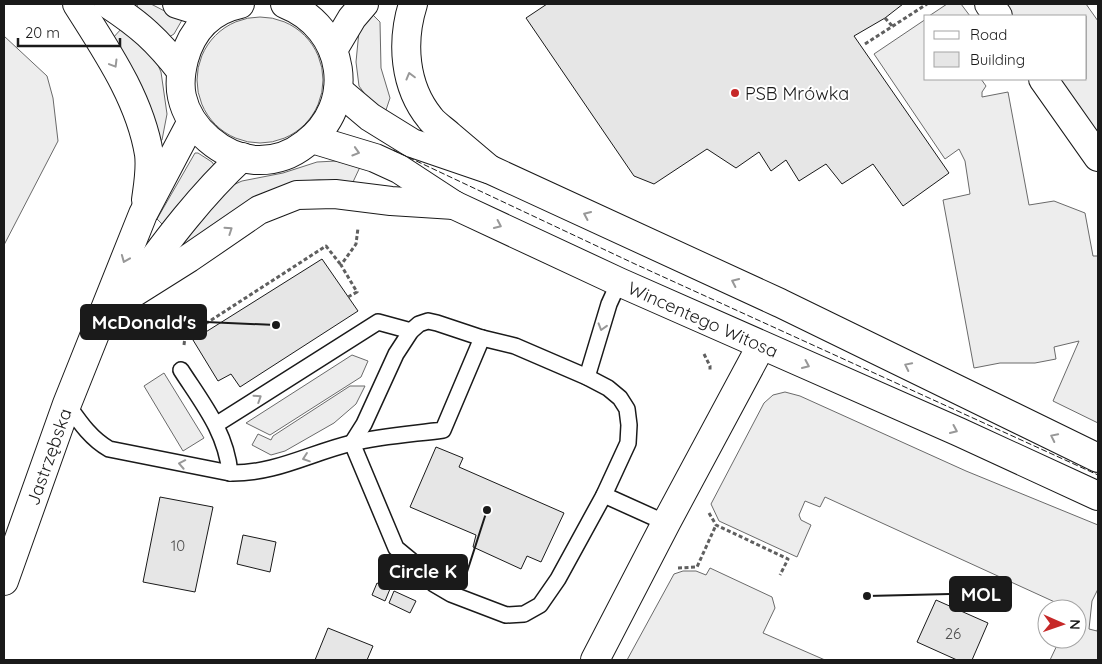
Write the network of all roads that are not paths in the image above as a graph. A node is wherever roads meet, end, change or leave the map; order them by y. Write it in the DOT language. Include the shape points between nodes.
graph roads {
  1 [pos="77,4"];
  2 [pos="108,4"];
  3 [pos="177,4"];
  4 [pos="240,4"];
  5 [pos="285,4"];
  6 [pos="364,4"];
  7 [pos="413,4"];
  8 [pos="989,4"];
  9 [pos="212,15"];
  10 [pos="997,15"];
  11 [pos="333,50"];
  12 [pos="181,70"];
  13 [pos="1044,80"];
  14 [pos="338,90"];
  15 [pos="192,121"];
  16 [pos="312,139"];
  17 [pos="242,157"];
  18 [pos="1098,157"];
  19 [pos="491,170"];
  20 [pos="454,205"];
  21 [pos="143,214"];
  22 [pos="619,282"];
  23 [pos="127,296"];
  24 [pos="411,331"];
  25 [pos="96,333"];
  26 [pos="482,338"];
  27 [pos="761,346"];
  28 [pos="181,370"];
  29 [pos="587,377"];
  30 [pos="67,404"];
  31 [pos="217,424"];
  32 [pos="352,443"];
  33 [pos="1098,458"];
  34 [pos="230,473"];
  35 [pos="604,495"];
  36 [pos="1098,496"];
  37 [pos="666,523"];
  38 [pos="4,581"];
  39 [pos="595,660"];
  1 -- 21 [label="main road, one-way" via="119,72 140,123 149,155 149,181"];
  2 -- 12 [label="main road" via="141,26"];
  3 -- 9 [label="main road"];
  4 -- 9 [label="main road"];
  5 -- 11 [label="main road" via="297,8 318,24"];
  6 -- 11 [label="main road"];
  19 -- 7 [label="main road, one-way" via="431,120 417,98 407,68 406,53 408,20"];
  8 -- 10 [label="main road"];
  9 -- 12 [label="main road" via="189,43"];
  11 -- 14 [label="main road"];
  12 -- 15 [label="main road" via="182,97"];
  13 -- 18 [label="main road"];
  14 -- 16 [label="main road" via="329,119"];
  14 -- 19 [label="main road" via="370,117 412,143"];
  15 -- 17 [label="main road" via="217,146"];
  15 -- 21 [label="main road, Jastrzębska"];
  16 -- 17 [label="main road" via="297,150 277,158 259,160"];
  16 -- 20 [label="main road, Wincentego Witosa, one-way" via="399,169"];
  17 -- 23 [label="main road, Jastrzębska" via="206,192"];
  33 -- 19 [label="main road, one-way" via="780,303"];
  20 -- 22 [label="main road, Wincentego Witosa, one-way"];
  23 -- 20 [label="main road, one-way" via="259,210 297,195 335,194"];
  21 -- 25 [label="main road, Jastrzębska, one-way"];
  22 -- 27 [label="main road, Wincentego Witosa"];
  22 -- 29 [label="lane, one-way"];
  23 -- 25 [label="main road, Jastrzębska"];
  24 -- 26 [label="lane" via="428,321"];
  31 -- 24 [label="lane, one-way" via="378,322"];
  24 -- 32 [label="lane" via="396,354"];
  25 -- 30 [label="main road, Jastrzębska"];
  26 -- 29 [label="lane" via="515,346"];
  26 -- 32 [label="lane" via="444,430"];
  27 -- 36 [label="main road, Wincentego Witosa, one-way"];
  27 -- 37 [label="main road"];
  28 -- 31 [label="lane"];
  29 -- 35 [label="lane" via="608,388 627,409 628,443"];
  34 -- 30 [label="lane, one-way" via="109,449 89,434"];
  30 -- 38 [label="main road, Jastrzębska"];
  31 -- 34 [label="lane" via="228,455"];
  32 -- 34 [label="lane, one-way" via="280,467 246,474"];
  32 -- 35 [label="lane" via="396,548 434,584 506,615 524,614 540,605"];
  35 -- 37 [label="lane"];
  37 -- 39 [label="main road"];
}
